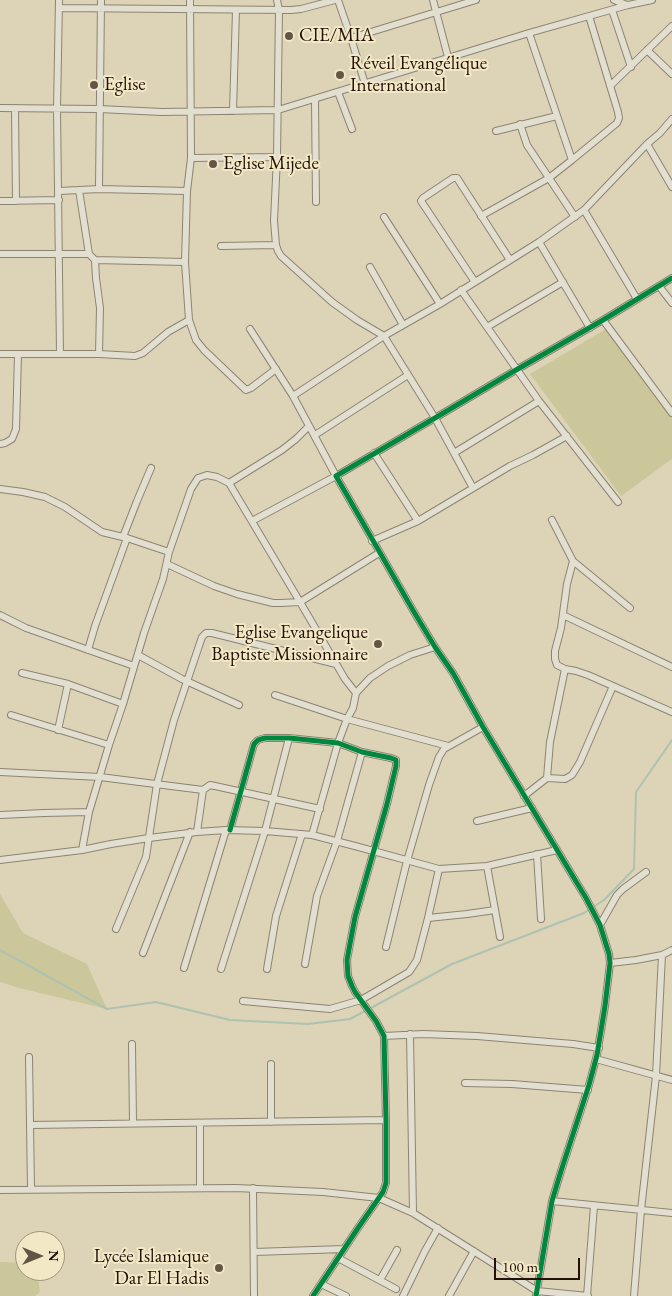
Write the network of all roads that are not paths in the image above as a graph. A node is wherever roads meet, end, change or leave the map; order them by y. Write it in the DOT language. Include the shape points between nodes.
graph roads {
  1 [pos="59,0"];
  2 [pos="101,0"];
  3 [pos="190,0"];
  4 [pos="276,0"];
  5 [pos="337,0"];
  6 [pos="433,0"];
  7 [pos="476,0"];
  8 [pos="614,0"];
  9 [pos="652,0"];
  10 [pos="628,5"];
  11 [pos="58,8"];
  12 [pos="101,8"];
  13 [pos="190,10"];
  14 [pos="236,10"];
  15 [pos="279,10"];
  16 [pos="612,10"];
  17 [pos="436,13"];
  18 [pos="589,16"];
  19 [pos="672,26"];
  20 [pos="529,33"];
  21 [pos="351,38"];
  22 [pos="647,50"];
  23 [pos="448,57"];
  24 [pos="631,66"];
  25 [pos="672,74"];
  26 [pos="365,84"];
  27 [pos="610,86"];
  28 [pos="338,92"];
  29 [pos="315,100"];
  30 [pos="0,108"];
  31 [pos="15,108"];
  32 [pos="57,109"];
  33 [pos="99,109"];
  34 [pos="278,110"];
  35 [pos="190,111"];
  36 [pos="233,111"];
  37 [pos="557,116"];
  38 [pos="672,119"];
  39 [pos="520,124"];
  40 [pos="352,129"];
  41 [pos="496,130"];
  42 [pos="647,144"];
  43 [pos="277,157"];
  44 [pos="190,158"];
  45 [pos="572,160"];
  46 [pos="549,178"];
  47 [pos="672,187"];
  48 [pos="79,190"];
  49 [pos="99,190"];
  50 [pos="58,191"];
  51 [pos="187,191"];
  52 [pos="58,200"];
  53 [pos="0,201"];
  54 [pos="16,201"];
  55 [pos="316,202"];
  56 [pos="584,210"];
  57 [pos="481,216"];
  58 [pos="384,217"];
  59 [pos="575,217"];
  60 [pos="539,242"];
  61 [pos="276,245"];
  62 [pos="220,246"];
  63 [pos="0,254"];
  64 [pos="58,254"];
  65 [pos="89,254"];
  66 [pos="95,260"];
  67 [pos="510,260"];
  68 [pos="186,262"];
  69 [pos="370,268"];
  70 [pos="672,278"];
  71 [pos="475,282"];
  72 [pos="563,282"];
  73 [pos="659,286"];
  74 [pos="461,290"];
  75 [pos="637,299"];
  76 [pos="672,303"];
  77 [pos="440,304"];
  78 [pos="189,320"];
  79 [pos="603,320"];
  80 [pos="403,325"];
  81 [pos="487,327"];
  82 [pos="590,328"];
  83 [pos="250,329"];
  84 [pos="384,336"];
  85 [pos="0,354"];
  86 [pos="18,354"];
  87 [pos="60,354"];
  88 [pos="99,354"];
  89 [pos="276,370"];
  90 [pos="516,370"];
  91 [pos="408,374"];
  92 [pos="293,396"];
  93 [pos="539,401"];
  94 [pos="672,413"];
  95 [pos="435,418"];
  96 [pos="309,426"];
  97 [pos="314,435"];
  98 [pos="567,436"];
  99 [pos="0,444"];
  100 [pos="454,453"];
  101 [pos="374,454"];
  102 [pos="152,468"];
  103 [pos="336,476"];
  104 [pos="229,483"];
  105 [pos="473,488"];
  106 [pos="0,489"];
  107 [pos="618,502"];
  108 [pos="552,520"];
  109 [pos="252,521"];
  110 [pos="418,521"];
  111 [pos="125,538"];
  112 [pos="372,541"];
  113 [pos="169,552"];
  114 [pos="379,553"];
  115 [pos="573,561"];
  116 [pos="167,564"];
  117 [pos="300,602"];
  118 [pos="630,608"];
  119 [pos="0,615"];
  120 [pos="562,615"];
  121 [pos="435,647"];
  122 [pos="88,650"];
  123 [pos="138,655"];
  124 [pos="336,664"];
  125 [pos="134,666"];
  126 [pos="672,667"];
  127 [pos="564,669"];
  128 [pos="22,673"];
  129 [pos="188,681"];
  130 [pos="68,684"];
  131 [pos="613,686"];
  132 [pos="356,693"];
  133 [pos="275,695"];
  134 [pos="123,704"];
  135 [pos="240,705"];
  136 [pos="672,712"];
  137 [pos="11,715"];
  138 [pos="347,719"];
  139 [pos="483,727"];
  140 [pos="58,730"];
  141 [pos="289,738"];
  142 [pos="338,744"];
  143 [pos="108,745"];
  144 [pos="448,746"];
  145 [pos="362,752"];
  146 [pos="0,772"];
  147 [pos="100,777"];
  148 [pos="547,778"];
  149 [pos="157,784"];
  150 [pos="203,790"];
  151 [pos="240,791"];
  152 [pos="524,796"];
  153 [pos="273,799"];
  154 [pos="532,808"];
  155 [pos="320,809"];
  156 [pos="90,812"];
  157 [pos="0,815"];
  158 [pos="477,821"];
  159 [pos="228,830"];
  160 [pos="265,831"];
  161 [pos="194,832"];
  162 [pos="302,834"];
  163 [pos="312,835"];
  164 [pos="149,838"];
  165 [pos="337,841"];
  166 [pos="82,850"];
  167 [pos="557,850"];
  168 [pos="374,851"];
  169 [pos="537,854"];
  170 [pos="0,860"];
  171 [pos="407,861"];
  172 [pos="487,866"];
  173 [pos="439,869"];
  174 [pos="646,872"];
  175 [pos="495,910"];
  176 [pos="428,918"];
  177 [pos="541,919"];
  178 [pos="600,925"];
  179 [pos="116,929"];
  180 [pos="500,937"];
  181 [pos="386,947"];
  182 [pos="672,950"];
  183 [pos="143,954"];
  184 [pos="662,955"];
  185 [pos="610,963"];
  186 [pos="305,964"];
  187 [pos="184,968"];
  188 [pos="221,969"];
  189 [pos="267,969"];
  190 [pos="243,1000"];
  191 [pos="361,1000"];
  192 [pos="410,1034"];
  193 [pos="384,1036"];
  194 [pos="132,1044"];
  195 [pos="599,1048"];
  196 [pos="29,1057"];
  197 [pos="596,1059"];
  198 [pos="272,1064"];
  199 [pos="656,1076"];
  200 [pos="672,1080"];
  201 [pos="465,1083"];
  202 [pos="588,1090"];
  203 [pos="386,1120"];
  204 [pos="271,1122"];
  205 [pos="133,1123"];
  206 [pos="200,1123"];
  207 [pos="30,1125"];
  208 [pos="200,1188"];
  209 [pos="253,1188"];
  210 [pos="31,1189"];
  211 [pos="0,1190"];
  212 [pos="379,1198"];
  213 [pos="552,1201"];
  214 [pos="594,1206"];
  215 [pos="641,1210"];
  216 [pos="413,1213"];
  217 [pos="672,1213"];
  218 [pos="438,1228"];
  219 [pos="344,1249"];
  220 [pos="397,1250"];
  221 [pos="474,1251"];
  222 [pos="254,1252"];
  223 [pos="338,1258"];
  224 [pos="380,1280"];
  225 [pos="321,1284"];
  226 [pos="396,1289"];
  227 [pos="537,1294"];
  228 [pos="254,1296"];
  229 [pos="313,1296"];
  230 [pos="346,1296"];
  231 [pos="403,1296"];
  232 [pos="449,1296"];
  233 [pos="587,1296"];
  234 [pos="634,1296"];
  1 -- 11 [label="street"];
  2 -- 12 [label="street"];
  3 -- 13 [label="street"];
  4 -- 15 [label="street"];
  5 -- 15 [label="street" via="301,9"];
  5 -- 21 [label="street"];
  6 -- 17 [label="street"];
  7 -- 17 [label="street"];
  8 -- 10 [label="street"];
  9 -- 10 [label="street"];
  10 -- 16 [label="street"];
  11 -- 12 [label="street"];
  11 -- 32 [label="street"];
  12 -- 13 [label="street"];
  12 -- 33 [label="street"];
  13 -- 14 [label="street"];
  13 -- 35 [label="street"];
  14 -- 15 [label="street"];
  14 -- 36 [label="street"];
  15 -- 34 [label="street"];
  16 -- 18 [label="street"];
  16 -- 24 [label="street"];
  17 -- 21 [label="street"];
  17 -- 23 [label="street"];
  18 -- 20 [label="street"];
  18 -- 27 [label="street"];
  19 -- 22 [label="street"];
  20 -- 23 [label="street"];
  20 -- 37 [label="street"];
  21 -- 26 [label="street"];
  22 -- 24 [label="street"];
  22 -- 25 [label="street"];
  23 -- 26 [label="street"];
  24 -- 27 [label="street"];
  26 -- 28 [label="street"];
  27 -- 45 [label="street" via="618,112 617,123"];
  28 -- 29 [label="street"];
  28 -- 40 [label="street"];
  29 -- 34 [label="street"];
  29 -- 55 [label="street"];
  30 -- 31 [label="street"];
  31 -- 32 [label="street"];
  31 -- 54 [label="street"];
  32 -- 33 [label="street"];
  32 -- 50 [label="street"];
  33 -- 35 [label="street"];
  33 -- 49 [label="street"];
  34 -- 36 [label="street"];
  34 -- 43 [label="street"];
  35 -- 36 [label="street"];
  35 -- 44 [label="street"];
  37 -- 39 [label="street"];
  37 -- 45 [label="street"];
  38 -- 42 [label="street"];
  39 -- 41 [label="street"];
  39 -- 46 [label="street" via="527,145"];
  42 -- 47 [label="street"];
  42 -- 56 [label="street"];
  43 -- 44 [label="street"];
  43 -- 61 [label="street"];
  44 -- 51 [label="street"];
  45 -- 46 [label="street"];
  46 -- 57 [label="street"];
  46 -- 59 [label="street"];
  48 -- 49 [label="street"];
  48 -- 50 [label="street"];
  48 -- 65 [label="street"];
  49 -- 51 [label="street"];
  50 -- 52 [label="street"];
  51 -- 68 [label="street"];
  52 -- 54 [label="street"];
  52 -- 64 [label="street"];
  53 -- 54 [label="street"];
  56 -- 59 [label="street"];
  56 -- 75 [label="street"];
  57 -- 67 [label="street"];
  57 -- 71 [label="street" via="455,177 421,199"];
  58 -- 77 [label="street"];
  59 -- 60 [label="street"];
  60 -- 67 [label="street"];
  60 -- 72 [label="street"];
  61 -- 62 [label="street"];
  61 -- 84 [label="street" via="281,256 332,302"];
  63 -- 64 [label="street"];
  64 -- 65 [label="street"];
  64 -- 87 [label="street"];
  65 -- 66 [label="street"];
  66 -- 68 [label="street"];
  66 -- 88 [label="street" via="100,308"];
  67 -- 71 [label="street"];
  68 -- 78 [label="street"];
  69 -- 80 [label="street"];
  70 -- 73 [label="street"];
  71 -- 74 [label="street"];
  72 -- 81 [label="street"];
  72 -- 82 [label="street"];
  73 -- 75 [label="street"];
  73 -- 76 [label="street"];
  74 -- 77 [label="street"];
  74 -- 81 [label="street"];
  75 -- 79 [label="street"];
  77 -- 80 [label="street"];
  78 -- 88 [label="street" via="143,353 130,356"];
  78 -- 89 [label="street" via="196,340 204,350 246,390"];
  79 -- 82 [label="street"];
  79 -- 94 [label="street"];
  80 -- 84 [label="street"];
  81 -- 90 [label="street"];
  82 -- 90 [label="street"];
  83 -- 89 [label="street"];
  84 -- 91 [label="street"];
  84 -- 92 [label="street"];
  85 -- 86 [label="street"];
  86 -- 87 [label="street"];
  86 -- 99 [label="street" via="16,429 12,439"];
  87 -- 88 [label="street"];
  89 -- 92 [label="street"];
  90 -- 93 [label="street"];
  90 -- 95 [label="street"];
  91 -- 95 [label="street"];
  91 -- 97 [label="street"];
  92 -- 96 [label="street"];
  93 -- 98 [label="street"];
  93 -- 100 [label="street"];
  95 -- 100 [label="street"];
  95 -- 101 [label="street"];
  96 -- 97 [label="street"];
  96 -- 104 [label="street" via="282,450"];
  97 -- 103 [label="street"];
  98 -- 105 [label="street"];
  98 -- 107 [label="street"];
  100 -- 105 [label="street"];
  101 -- 103 [label="street"];
  101 -- 110 [label="street"];
  102 -- 111 [label="street"];
  103 -- 109 [label="street"];
  103 -- 112 [label="street"];
  104 -- 109 [label="street"];
  104 -- 113 [label="street" via="207,475 198,478 186,501"];
  105 -- 110 [label="street"];
  106 -- 111 [label="street" via="45,497 102,532"];
  108 -- 115 [label="street"];
  109 -- 117 [label="street"];
  110 -- 112 [label="street"];
  111 -- 113 [label="street"];
  111 -- 122 [label="street"];
  112 -- 114 [label="street"];
  113 -- 116 [label="street"];
  114 -- 117 [label="street"];
  114 -- 121 [label="street"];
  115 -- 118 [label="street"];
  115 -- 120 [label="street"];
  116 -- 117 [label="street" via="237,594 273,603"];
  116 -- 123 [label="street"];
  117 -- 124 [label="street"];
  119 -- 122 [label="street"];
  120 -- 126 [label="street"];
  120 -- 127 [label="street" via="555,658 557,665"];
  121 -- 132 [label="street" via="410,654 383,669"];
  121 -- 139 [label="street" via="453,672"];
  122 -- 125 [label="street"];
  123 -- 125 [label="street"];
  123 -- 129 [label="street"];
  124 -- 129 [label="street" via="206,633"];
  124 -- 132 [label="street"];
  125 -- 134 [label="street"];
  127 -- 131 [label="street"];
  127 -- 148 [label="street" via="550,742"];
  128 -- 130 [label="street"];
  129 -- 135 [label="street"];
  129 -- 149 [label="street"];
  130 -- 134 [label="street"];
  130 -- 140 [label="street"];
  131 -- 136 [label="street"];
  131 -- 148 [label="street" via="577,769 565,779"];
  132 -- 138 [label="street"];
  133 -- 138 [label="street"];
  134 -- 143 [label="street"];
  137 -- 140 [label="street"];
  138 -- 142 [label="street"];
  138 -- 144 [label="street"];
  139 -- 144 [label="street"];
  139 -- 152 [label="street"];
  140 -- 143 [label="street"];
  141 -- 142 [label="street"];
  141 -- 151 [label="street" via="265,738 254,744"];
  141 -- 153 [label="street"];
  142 -- 145 [label="street"];
  142 -- 155 [label="street"];
  143 -- 147 [label="street"];
  144 -- 171 [label="street" via="439,757 429,785"];
  145 -- 165 [label="street"];
  145 -- 168 [label="street" via="396,762"];
  146 -- 147 [label="street"];
  147 -- 149 [label="street"];
  147 -- 156 [label="street"];
  148 -- 152 [label="street"];
  149 -- 150 [label="street"];
  149 -- 164 [label="street"];
  150 -- 151 [label="street" via="215,786"];
  150 -- 161 [label="street"];
  151 -- 153 [label="street"];
  151 -- 159 [label="street"];
  152 -- 154 [label="street"];
  153 -- 155 [label="street"];
  153 -- 160 [label="street"];
  154 -- 158 [label="street"];
  154 -- 167 [label="street"];
  155 -- 163 [label="street"];
  156 -- 157 [label="street"];
  156 -- 166 [label="street"];
  159 -- 160 [label="street"];
  159 -- 161 [label="street"];
  159 -- 187 [label="street"];
  160 -- 162 [label="street"];
  160 -- 188 [label="street"];
  161 -- 164 [label="street"];
  161 -- 183 [label="street"];
  162 -- 163 [label="street"];
  162 -- 189 [label="street" via="276,916"];
  163 -- 165 [label="street"];
  164 -- 166 [label="street"];
  164 -- 179 [label="street" via="146,857"];
  165 -- 168 [label="street"];
  165 -- 186 [label="street" via="317,896"];
  166 -- 170 [label="street"];
  167 -- 169 [label="street"];
  167 -- 178 [label="street"];
  168 -- 171 [label="street"];
  168 -- 191 [label="street" via="347,954 348,976"];
  169 -- 172 [label="street"];
  169 -- 177 [label="street"];
  171 -- 173 [label="street"];
  171 -- 181 [label="street"];
  172 -- 173 [label="street"];
  172 -- 175 [label="street"];
  173 -- 176 [label="street"];
  174 -- 178 [label="street" via="623,888"];
  175 -- 176 [label="street"];
  175 -- 180 [label="street"];
  176 -- 191 [label="street" via="417,960 409,972"];
  178 -- 185 [label="street"];
  182 -- 184 [label="street"];
  184 -- 185 [label="street"];
  184 -- 199 [label="street"];
  185 -- 195 [label="street"];
  190 -- 191 [label="street" via="330,1009"];
  191 -- 193 [label="street"];
  192 -- 193 [label="street"];
  192 -- 195 [label="street" via="477,1036"];
  192 -- 216 [label="street"];
  193 -- 203 [label="street"];
  194 -- 205 [label="street"];
  195 -- 197 [label="street"];
  196 -- 207 [label="street"];
  197 -- 199 [label="street"];
  197 -- 202 [label="street"];
  198 -- 204 [label="street"];
  199 -- 200 [label="street"];
  199 -- 215 [label="street"];
  201 -- 202 [label="street"];
  202 -- 213 [label="street"];
  203 -- 204 [label="street"];
  203 -- 212 [label="street" via="386,1183"];
  204 -- 206 [label="street"];
  205 -- 206 [label="street"];
  205 -- 207 [label="street"];
  206 -- 208 [label="street"];
  207 -- 210 [label="street"];
  208 -- 209 [label="street"];
  208 -- 210 [label="street"];
  209 -- 212 [label="street"];
  209 -- 222 [label="street"];
  210 -- 211 [label="street"];
  212 -- 216 [label="street"];
  212 -- 219 [label="street"];
  213 -- 214 [label="street"];
  213 -- 227 [label="street"];
  214 -- 215 [label="street"];
  214 -- 233 [label="street"];
  215 -- 217 [label="street"];
  215 -- 234 [label="street"];
  216 -- 218 [label="street"];
  218 -- 221 [label="street"];
  218 -- 231 [label="street"];
  219 -- 222 [label="street"];
  219 -- 223 [label="street"];
  220 -- 224 [label="street"];
  221 -- 227 [label="street"];
  221 -- 232 [label="street"];
  222 -- 228 [label="street"];
  223 -- 224 [label="street"];
  223 -- 225 [label="street"];
  224 -- 226 [label="street"];
  225 -- 229 [label="street"];
  225 -- 230 [label="street"];
  227 -- 233 [label="street"];
}
